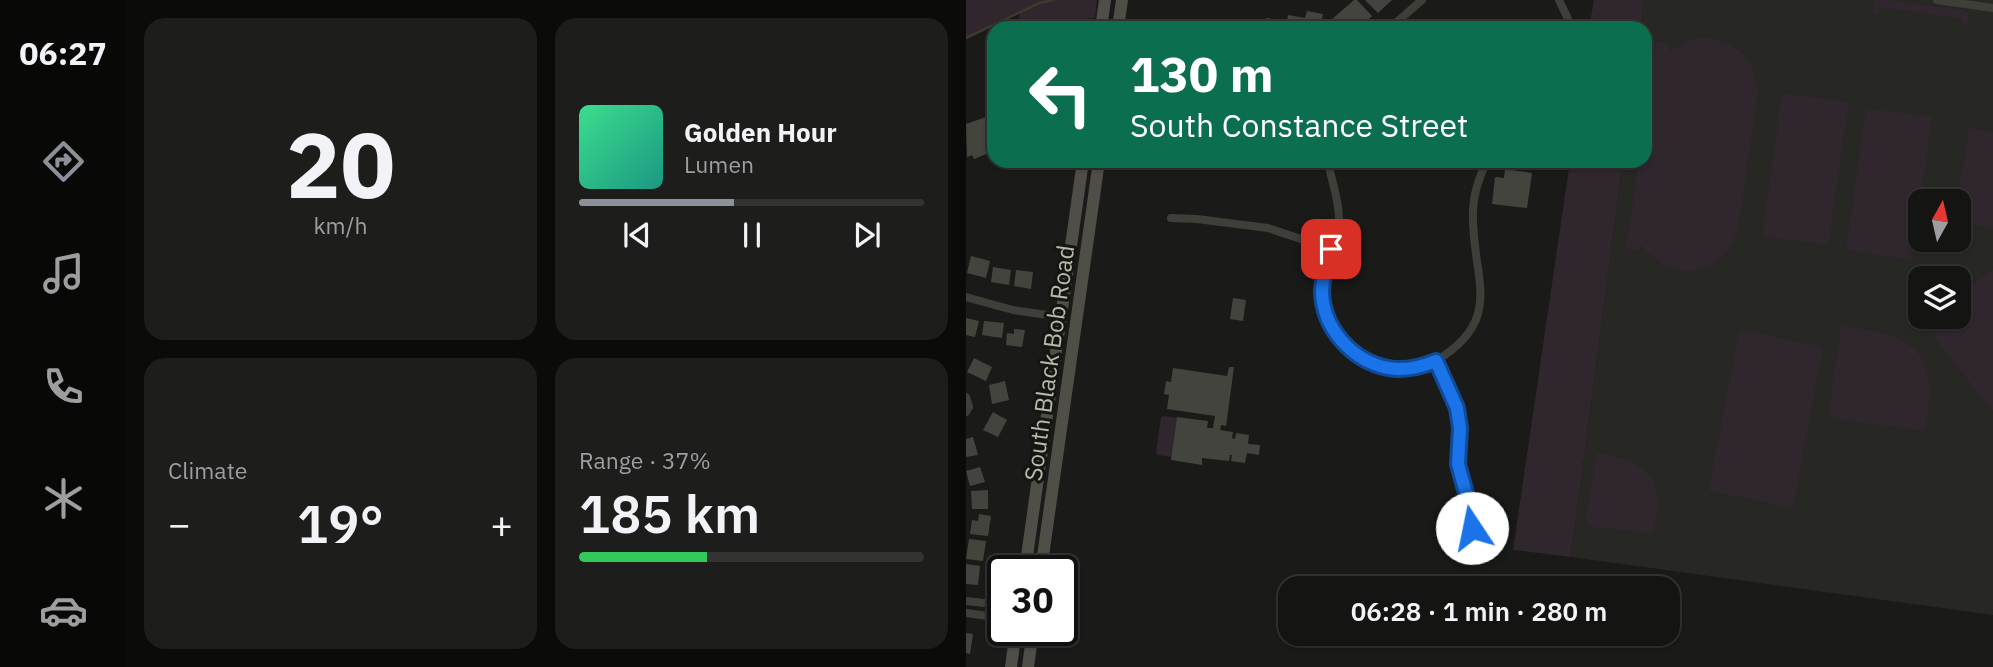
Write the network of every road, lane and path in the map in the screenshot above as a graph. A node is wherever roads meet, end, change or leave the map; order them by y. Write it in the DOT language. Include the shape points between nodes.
graph roads {
  1 [pos="1105,0"];
  2 [pos="1122,0"];
  3 [pos="1422,0"];
  4 [pos="1559,0"];
  5 [pos="1937,0"];
  6 [pos="1993,8"];
  7 [pos="1102,21"];
  8 [pos="1119,21"];
  9 [pos="1398,21"];
  10 [pos="1566,21"];
  11 [pos="1082,168"];
  12 [pos="1098,168"];
  13 [pos="1330,168"];
  14 [pos="1484,168"];
  15 [pos="1171,218"];
  16 [pos="1331,249"];
  17 [pos="966,297"];
  18 [pos="1060,317"];
  19 [pos="1436,361"];
  20 [pos="966,397"];
  21 [pos="966,412"];
  22 [pos="1471,543"];
  23 [pos="1027,555"];
  24 [pos="1043,555"];
  25 [pos="966,601"];
  26 [pos="987,603"];
  27 [pos="966,613"];
  28 [pos="987,616"];
  29 [pos="1014,646"];
  30 [pos="1030,646"];
  31 [pos="1011,667"];
  32 [pos="1028,667"];
  1 -- 7 [label="main road"];
  2 -- 8 [label="main road"];
  3 -- 9 [label="street"];
  4 -- 10 [label="street"];
  5 -- 6 [label="street"];
  11 -- 18 [label="main road, South Black Bob Road"];
  12 -- 24 [label="main road, South Black Bob Road"];
  13 -- 16 [label="street" via="1339,221"];
  14 -- 19 [label="street" via="1472,215 1482,286 1479,310 1460,344"];
  15 -- 16 [label="street" via="1268,228"];
  16 -- 19 [label="street" via="1323,299 1327,318 1343,342 1358,355 1389,368"];
  17 -- 18 [label="street"];
  18 -- 23 [label="main road, South Black Bob Road"];
  19 -- 22 [label="street" via="1459,419 1458,464 1470,508"];
  20 -- 21 [label="street"];
  25 -- 26 [label="street"];
  27 -- 28 [label="street"];
  29 -- 31 [label="main road"];
  30 -- 32 [label="main road"];
}
